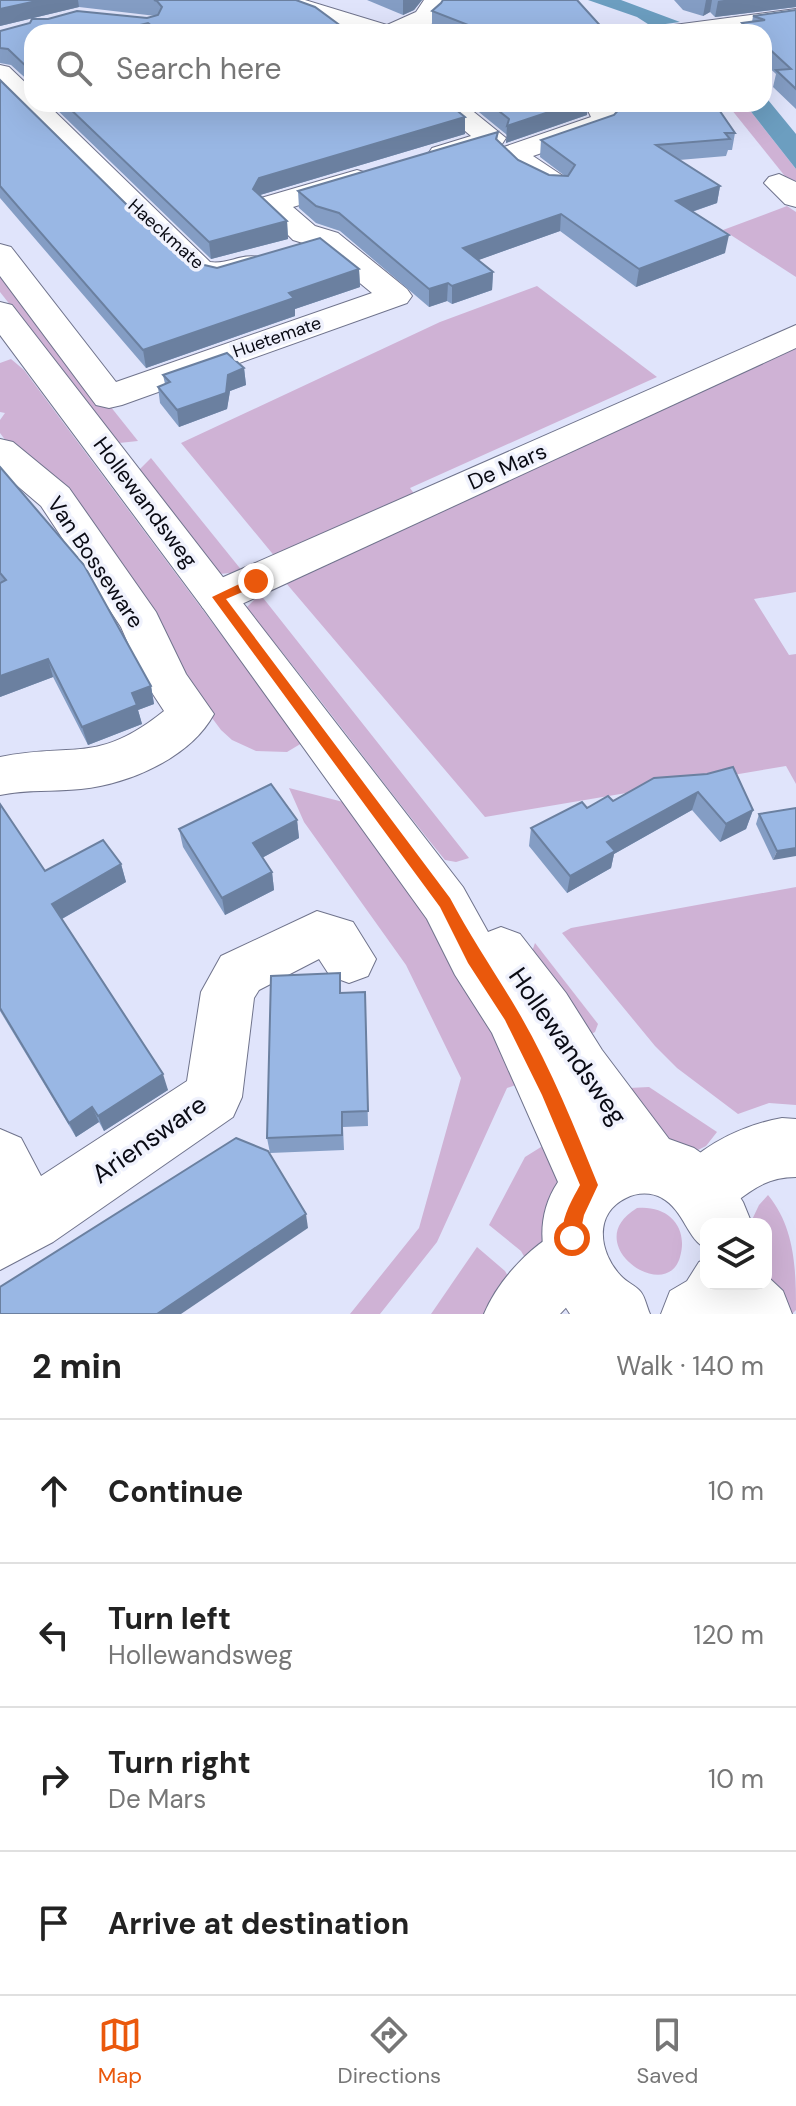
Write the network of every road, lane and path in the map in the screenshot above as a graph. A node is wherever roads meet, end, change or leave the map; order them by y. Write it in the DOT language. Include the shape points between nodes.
graph roads {
  1 [pos="276,0"];
  2 [pos="436,0"];
  3 [pos="731,0"];
  4 [pos="782,22"];
  5 [pos="355,24"];
  6 [pos="409,24"];
  7 [pos="760,24"];
  8 [pos="0,73"];
  9 [pos="18,94"];
  10 [pos="37,112"];
  11 [pos="457,112"];
  12 [pos="604,112"];
  13 [pos="502,146"];
  14 [pos="417,162"];
  15 [pos="388,171"];
  16 [pos="556,184"];
  17 [pos="327,240"];
  18 [pos="0,254"];
  19 [pos="0,312"];
  20 [pos="796,335"];
  21 [pos="0,451"];
  22 [pos="218,597"];
  23 [pos="0,776"];
  24 [pos="445,903"];
  25 [pos="349,959"];
  26 [pos="796,1148"];
  27 [pos="0,1159"];
  28 [pos="650,1162"];
  29 [pos="590,1185"];
  30 [pos="712,1208"];
  31 [pos="16,1229"];
  32 [pos="572,1256"];
  33 [pos="708,1302"];
  34 [pos="612,1313"];
  35 [pos="516,1314"];
  36 [pos="760,1314"];
  1 -- 5 [label="street"];
  2 -- 6 [label="street" via="425,17"];
  3 -- 4 [label="street"];
  4 -- 7 [label="street"];
  8 -- 9 [label="street, Haeckmate"];
  10 -- 17 [label="street, Haeckmate" via="199,269 218,273"];
  11 -- 13 [label="street"];
  12 -- 13 [label="street" via="607,118 601,123"];
  13 -- 14 [label="street"];
  13 -- 16 [label="street"];
  15 -- 17 [label="street" via="272,204 304,233"];
  17 -- 18 [label="street, Huetemate" via="395,296 109,397"];
  19 -- 22 [label="street, Hollewandsweg"];
  20 -- 22 [label="street, De Mars"];
  21 -- 23 [label="street, Van Bosseware" via="55,497 141,623 167,682 191,714 146,750 95,768"];
  22 -- 24 [label="street, Hollewandsweg"];
  24 -- 28 [label="street, Hollewandsweg" via="498,948"];
  24 -- 29 [label="street, Hollewandsweg" via="511,1015"];
  25 -- 31 [label="street, Ariensware" via="334,938 317,934 240,973 228,992 213,1097"];
  26 -- 30 [label="street" via="751,1155"];
  27 -- 31 [label="street, Ariensware"];
  28 -- 29 [label="street" via="605,1173"];
  28 -- 30 [label="street" via="684,1174"];
  29 -- 32 [label="street" via="575,1214"];
  32 -- 34 [label="street" via="590,1290"];
  32 -- 35 [label="street"];
  33 -- 36 [label="street"];
}
